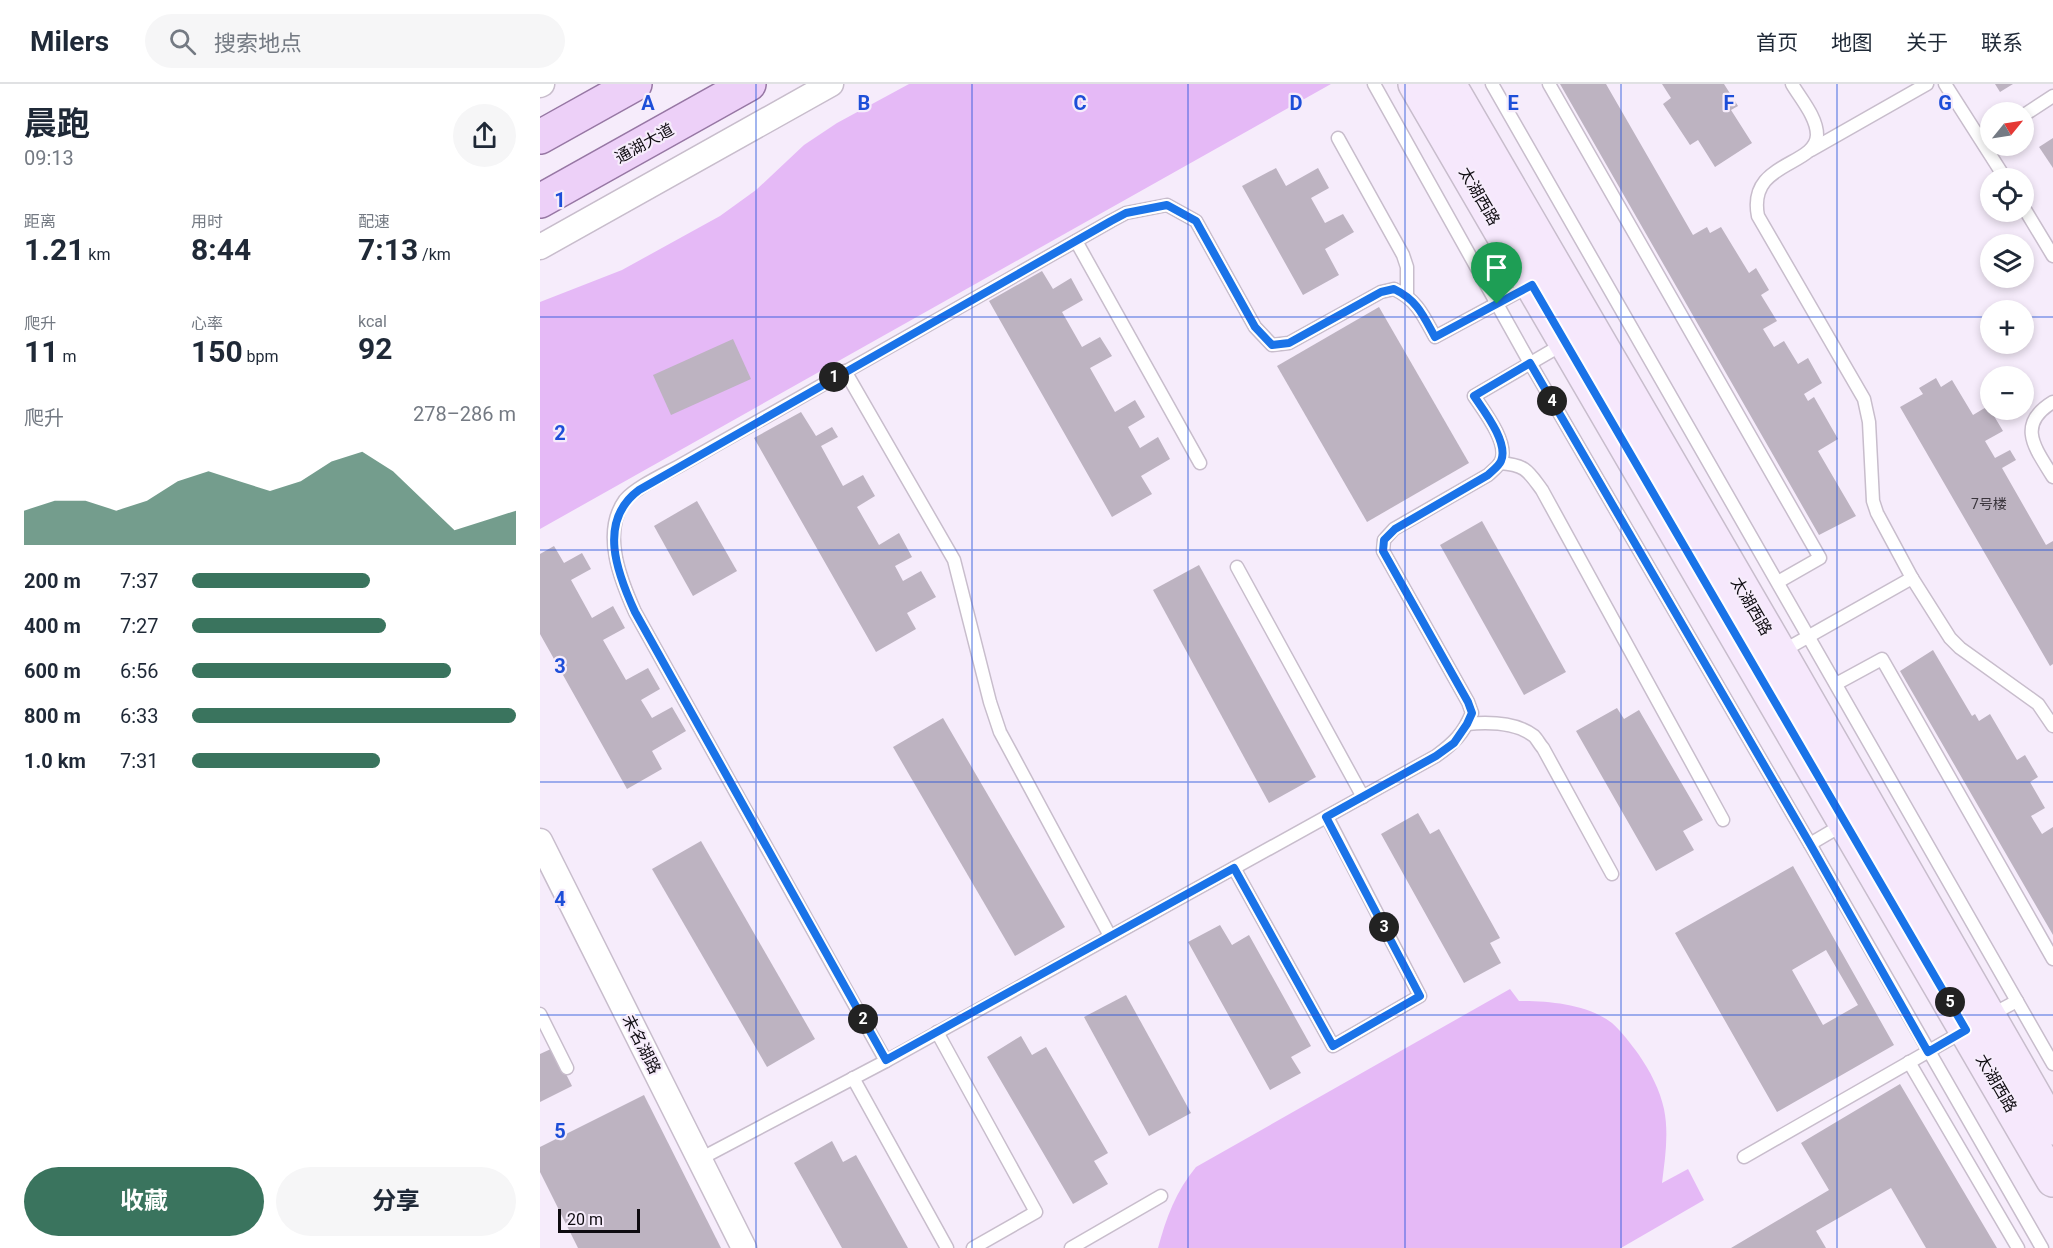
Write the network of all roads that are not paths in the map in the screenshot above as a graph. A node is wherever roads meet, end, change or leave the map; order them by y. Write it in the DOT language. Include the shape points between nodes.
graph roads {
  1 [pos="635,84"];
  2 [pos="749,84"];
  3 [pos="831,84"];
  4 [pos="1374,84"];
  5 [pos="1415,84"];
  6 [pos="1449,84"];
  7 [pos="1492,84"];
  8 [pos="1549,84"];
  9 [pos="1792,84"];
  10 [pos="1927,84"];
  11 [pos="1946,84"];
  12 [pos="2053,96"];
  13 [pos="2034,108"];
  14 [pos="589,110"];
  15 [pos="540,121"];
  16 [pos="1980,131"];
  17 [pos="540,137"];
  18 [pos="1338,138"];
  19 [pos="1808,152"];
  20 [pos="540,201"];
  21 [pos="2032,222"];
  22 [pos="1076,241"];
  23 [pos="540,247"];
  24 [pos="2053,256"];
  25 [pos="1532,285"];
  26 [pos="1407,295"];
  27 [pos="1497,304"];
  28 [pos="1565,342"];
  29 [pos="1530,363"];
  30 [pos="845,371"];
  31 [pos="2053,402"];
  32 [pos="1200,463"];
  33 [pos="1500,463"];
  34 [pos="2053,477"];
  35 [pos="1237,567"];
  36 [pos="1912,578"];
  37 [pos="1778,582"];
  38 [pos="1808,636"];
  39 [pos="1780,653"];
  40 [pos="1836,684"];
  41 [pos="1467,724"];
  42 [pos="2053,726"];
  43 [pos="1363,796"];
  44 [pos="1326,817"];
  45 [pos="1723,820"];
  46 [pos="1845,824"];
  47 [pos="1810,844"];
  48 [pos="542,850"];
  49 [pos="1234,868"];
  50 [pos="1612,874"];
  51 [pos="1110,936"];
  52 [pos="2053,959"];
  53 [pos="2017,1000"];
  54 [pos="540,1014"];
  55 [pos="1977,1023"];
  56 [pos="937,1032"];
  57 [pos="1928,1052"];
  58 [pos="886,1060"];
  59 [pos="1909,1062"];
  60 [pos="2053,1064"];
  61 [pos="567,1068"];
  62 [pos="853,1078"];
  63 [pos="2053,1128"];
  64 [pos="1744,1157"];
  65 [pos="700,1159"];
  66 [pos="2053,1180"];
  67 [pos="1161,1196"];
  68 [pos="744,1248"];
  69 [pos="947,1248"];
  70 [pos="973,1248"];
  71 [pos="1071,1248"];
  72 [pos="2018,1248"];
  73 [pos="2042,1248"];
  1 -- 14 [label="main road"];
  2 -- 20 [label="main road, 通湖大道"];
  3 -- 23 [label="street"];
  4 -- 27 [label="lane"];
  5 -- 25 [label="street, 太湖西路"];
  6 -- 39 [label="street, 太湖西路"];
  7 -- 37 [label="lane"];
  8 -- 37 [label="lane" via="1820,558"];
  9 -- 19 [label="lane" via="1814,122 1817,135"];
  10 -- 19 [label="lane"];
  11 -- 16 [label="lane"];
  12 -- 13 [label="lane"];
  14 -- 15 [label="main road"];
  14 -- 17 [label="main road"];
  18 -- 26 [label="lane" via="1403,255"];
  19 -- 36 [label="lane" via="1775,171 1764,183 1756,203 1758,216 1864,399 1873,501"];
  21 -- 24 [label="lane"];
  22 -- 26 [label="lane" via="1126,213 1167,205 1182,212 1196,221 1255,327 1272,345 1289,343 1381,292 1394,289"];
  22 -- 30 [label="lane"];
  22 -- 32 [label="lane"];
  25 -- 27 [label="lane"];
  25 -- 28 [label="street, 太湖西路"];
  26 -- 27 [label="lane" via="1419,307 1435,337"];
  27 -- 29 [label="lane"];
  28 -- 29 [label="lane"];
  28 -- 46 [label="street, 太湖西路"];
  29 -- 33 [label="lane" via="1474,396 1498,435 1503,450"];
  29 -- 47 [label="lane"];
  30 -- 51 [label="lane" via="954,560 1000,732"];
  30 -- 58 [label="lane" via="626,499 618,514 614,538 621,581 635,612"];
  31 -- 34 [label="lane" via="2042,409 2032,425 2032,442"];
  33 -- 41 [label="lane" via="1488,475 1395,529 1384,540 1383,551 1468,702 1472,713"];
  33 -- 45 [label="lane" via="1518,464 1542,490"];
  35 -- 43 [label="lane"];
  36 -- 38 [label="lane"];
  36 -- 42 [label="lane" via="1950,638 2038,704"];
  37 -- 38 [label="lane"];
  38 -- 39 [label="lane"];
  38 -- 40 [label="lane"];
  39 -- 55 [label="street, 太湖西路"];
  40 -- 52 [label="lane" via="1881,658"];
  40 -- 53 [label="lane"];
  41 -- 43 [label="lane" via="1454,743 1436,756"];
  41 -- 50 [label="lane" via="1493,722 1533,736"];
  43 -- 44 [label="lane"];
  44 -- 49 [label="lane"];
  44 -- 49 [label="lane" via="1420,996 1333,1046"];
  46 -- 47 [label="lane"];
  46 -- 55 [label="street, 太湖西路"];
  47 -- 57 [label="lane"];
  48 -- 65 [label="street, 未名湖路"];
  49 -- 51 [label="lane"];
  51 -- 56 [label="lane"];
  53 -- 55 [label="lane"];
  53 -- 60 [label="lane"];
  54 -- 61 [label="lane"];
  55 -- 57 [label="lane"];
  55 -- 63 [label="street, 太湖西路"];
  55 -- 66 [label="street, 太湖西路"];
  56 -- 58 [label="lane"];
  56 -- 70 [label="lane" via="1036,1212"];
  57 -- 59 [label="lane"];
  57 -- 73 [label="lane"];
  58 -- 62 [label="lane"];
  59 -- 64 [label="lane"];
  59 -- 72 [label="lane"];
  62 -- 65 [label="lane"];
  62 -- 69 [label="lane"];
  65 -- 68 [label="street, 未名湖路"];
  67 -- 71 [label="lane"];
}
